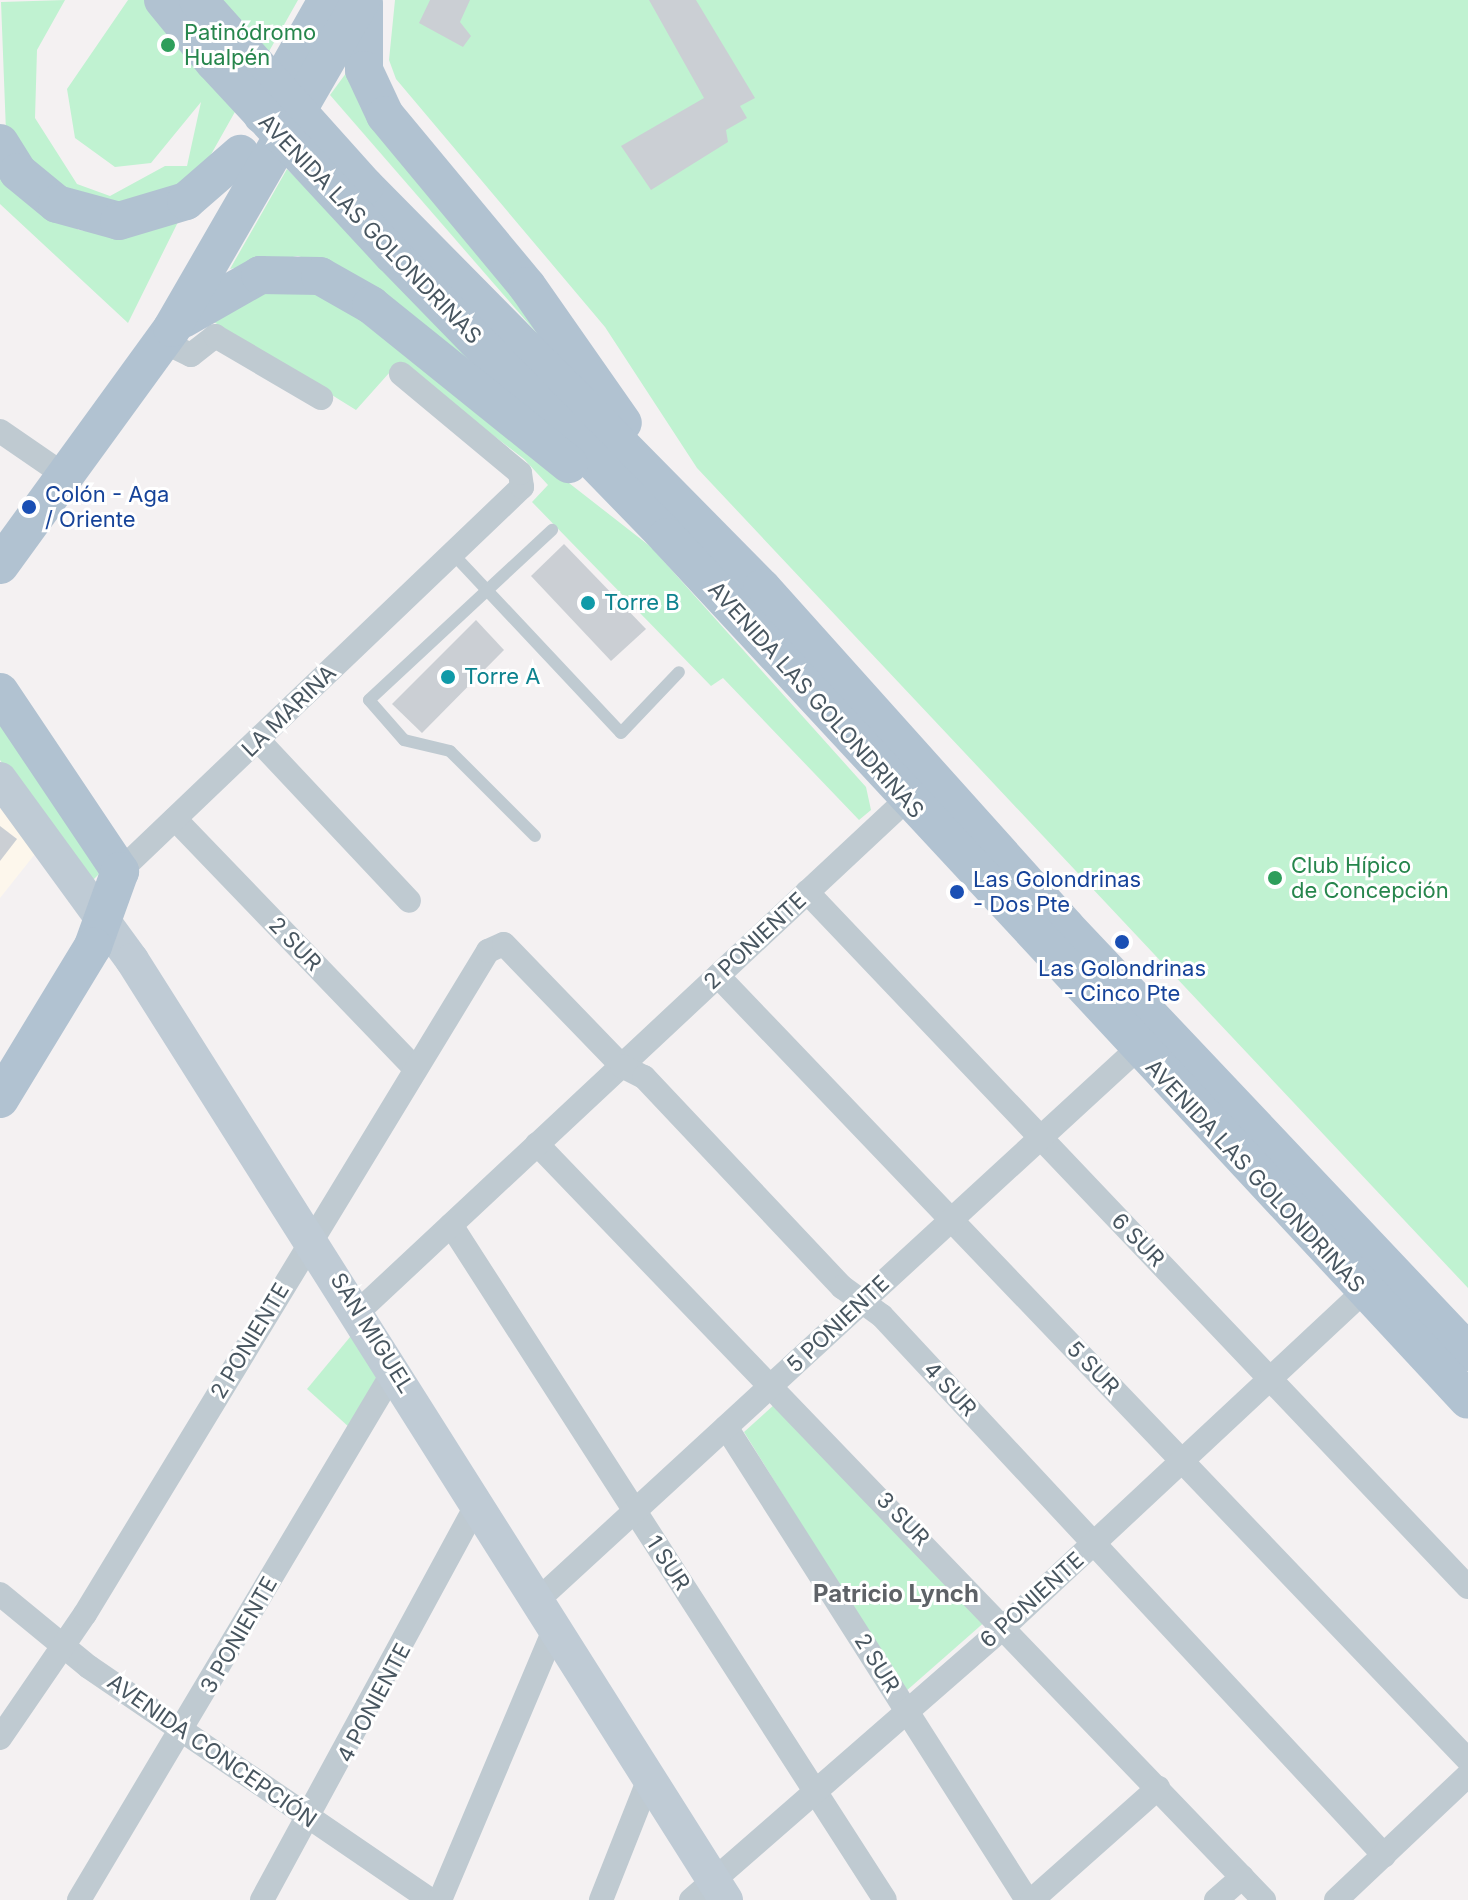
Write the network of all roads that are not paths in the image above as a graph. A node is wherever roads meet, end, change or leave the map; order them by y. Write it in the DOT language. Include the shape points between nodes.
graph roads {
  1 [pos="163,0"];
  2 [pos="198,0"];
  3 [pos="327,0"];
  4 [pos="362,0"];
  5 [pos="0,143"];
  6 [pos="240,154"];
  7 [pos="243,207"];
  8 [pos="400,242"];
  9 [pos="167,335"];
  10 [pos="401,374"];
  11 [pos="321,398"];
  12 [pos="0,431"];
  13 [pos="64,475"];
  14 [pos="660,484"];
  15 [pos="552,530"];
  16 [pos="667,537"];
  17 [pos="453,554"];
  18 [pos="0,565"];
  19 [pos="487,591"];
  20 [pos="679,672"];
  21 [pos="0,692"];
  22 [pos="259,741"];
  23 [pos="0,779"];
  24 [pos="907,799"];
  25 [pos="175,819"];
  26 [pos="535,836"];
  27 [pos="120,871"];
  28 [pos="807,892"];
  29 [pos="409,901"];
  30 [pos="103,918"];
  31 [pos="1021,925"];
  32 [pos="1066,927"];
  33 [pos="499,944"];
  34 [pos="718,976"];
  35 [pos="1136,1050"];
  36 [pos="1183,1051"];
  37 [pos="622,1066"];
  38 [pos="415,1068"];
  39 [pos="0,1099"];
  40 [pos="1041,1138"];
  41 [pos="537,1144"];
  42 [pos="951,1220"];
  43 [pos="451,1225"];
  44 [pos="312,1238"];
  45 [pos="1364,1291"];
  46 [pos="862,1302"];
  47 [pos="359,1311"];
  48 [pos="1468,1352"];
  49 [pos="395,1369"];
  50 [pos="1271,1380"];
  51 [pos="769,1387"];
  52 [pos="1468,1400"];
  53 [pos="726,1427"];
  54 [pos="1183,1462"];
  55 [pos="478,1502"];
  56 [pos="635,1511"];
  57 [pos="1094,1544"];
  58 [pos="1468,1587"];
  59 [pos="0,1594"];
  60 [pos="548,1613"];
  61 [pos="1006,1625"];
  62 [pos="63,1642"];
  63 [pos="908,1711"];
  64 [pos="183,1730"];
  65 [pos="0,1738"];
  66 [pos="1468,1760"];
  67 [pos="1468,1775"];
  68 [pos="650,1776"];
  69 [pos="1158,1788"];
  70 [pos="816,1793"];
  71 [pos="311,1820"];
  72 [pos="1384,1855"];
  73 [pos="1242,1877"];
  74 [pos="710,1893"];
  75 [pos="79,1900"];
  76 [pos="262,1900"];
  77 [pos="431,1900"];
  78 [pos="440,1900"];
  79 [pos="601,1900"];
  80 [pos="885,1900"];
  81 [pos="1030,1900"];
  82 [pos="1216,1900"];
  83 [pos="1264,1900"];
  84 [pos="1336,1900"];
  1 -- 8 [label="main road, AVENIDA LAS GOLONDRINAS, bridge"];
  2 -- 8 [label="main road, AVENIDA LAS GOLONDRINAS, bridge"];
  3 -- 6 [label="main road"];
  4 -- 7 [label="main road"];
  4 -- 14 [label="main road" via="364,70 380,108 559,329"];
  5 -- 6 [label="main road" via="18,172 57,204 119,221 186,201"];
  6 -- 7 [label="main road"];
  7 -- 9 [label="main road"];
  8 -- 14 [label="main road, AVENIDA LAS GOLONDRINAS"];
  8 -- 16 [label="main road, AVENIDA LAS GOLONDRINAS"];
  9 -- 11 [label="street" via="191,355 217,336"];
  9 -- 13 [label="main road"];
  9 -- 16 [label="main road" via="260,275 304,272 338,283"];
  10 -- 17 [label="street, LA MARINA" via="522,477 519,491"];
  12 -- 13 [label="street"];
  13 -- 18 [label="main road"];
  14 -- 32 [label="main road, AVENIDA LAS GOLONDRINAS"];
  15 -- 19 [label="lane"];
  16 -- 24 [label="main road, AVENIDA LAS GOLONDRINAS"];
  17 -- 19 [label="lane"];
  17 -- 22 [label="street, LA MARINA"];
  19 -- 20 [label="lane" via="621,733"];
  19 -- 26 [label="lane" via="369,700 404,740 450,751"];
  21 -- 27 [label="main road"];
  22 -- 25 [label="street, LA MARINA"];
  22 -- 29 [label="street"];
  23 -- 30 [label="street, SAN MIGUEL"];
  24 -- 28 [label="street, 2 PONIENTE"];
  24 -- 31 [label="main road, AVENIDA LAS GOLONDRINAS"];
  25 -- 27 [label="street, LA MARINA"];
  25 -- 38 [label="street, 2 SUR"];
  27 -- 30 [label="main road, LA MARINA"];
  28 -- 34 [label="street, 2 PONIENTE"];
  28 -- 40 [label="street, 6 SUR"];
  30 -- 39 [label="main road, LA MARINA"];
  30 -- 44 [label="street, SAN MIGUEL"];
  31 -- 32 [label="lane" via="1046,933"];
  31 -- 35 [label="main road, AVENIDA LAS GOLONDRINAS"];
  32 -- 36 [label="main road, AVENIDA LAS GOLONDRINAS"];
  33 -- 37 [label="street, 4 SUR" via="513,949"];
  33 -- 38 [label="street, 2 PONIENTE"];
  34 -- 37 [label="street, 2 PONIENTE"];
  34 -- 42 [label="street, 5 SUR"];
  35 -- 36 [label="main road" via="1157,1045"];
  35 -- 40 [label="street, 5 PONIENTE"];
  35 -- 45 [label="main road, AVENIDA LAS GOLONDRINAS"];
  36 -- 48 [label="main road, AVENIDA LAS GOLONDRINAS"];
  37 -- 41 [label="street, 2 PONIENTE"];
  37 -- 46 [label="street, 4 SUR" via="644,1077"];
  38 -- 44 [label="street, 2 PONIENTE"];
  40 -- 42 [label="street, 5 PONIENTE"];
  40 -- 50 [label="street, 6 SUR"];
  41 -- 43 [label="street, 2 PONIENTE"];
  41 -- 51 [label="street, 3 SUR"];
  42 -- 46 [label="street, 5 PONIENTE"];
  42 -- 54 [label="street, 5 SUR"];
  43 -- 47 [label="street, 2 PONIENTE"];
  43 -- 56 [label="street, 1 SUR"];
  44 -- 47 [label="street, SAN MIGUEL"];
  44 -- 62 [label="street, 2 PONIENTE"];
  45 -- 50 [label="street, 6 PONIENTE"];
  45 -- 52 [label="main road, AVENIDA LAS GOLONDRINAS"];
  46 -- 51 [label="street, 5 PONIENTE"];
  46 -- 57 [label="street, 4 SUR"];
  47 -- 49 [label="street, SAN MIGUEL"];
  49 -- 55 [label="street, SAN MIGUEL"];
  49 -- 64 [label="street, 3 PONIENTE"];
  50 -- 54 [label="street, 6 PONIENTE"];
  50 -- 58 [label="street, 6 SUR"];
  51 -- 53 [label="street, 5 PONIENTE"];
  51 -- 61 [label="street, 3 SUR"];
  53 -- 56 [label="street, 5 PONIENTE"];
  53 -- 63 [label="street, 2 SUR"];
  54 -- 57 [label="street, 6 PONIENTE"];
  54 -- 66 [label="street, 5 SUR"];
  55 -- 60 [label="street, SAN MIGUEL"];
  55 -- 71 [label="street, 4 PONIENTE"];
  56 -- 60 [label="street, 5 PONIENTE"];
  56 -- 70 [label="street, 1 SUR"];
  57 -- 61 [label="street, 6 PONIENTE"];
  57 -- 72 [label="street, 4 SUR"];
  59 -- 62 [label="street, AVENIDA CONCEPCIÓN"];
  60 -- 68 [label="street, SAN MIGUEL"];
  60 -- 78 [label="street, 5 PONIENTE"];
  61 -- 63 [label="street, 6 PONIENTE"];
  61 -- 69 [label="street, 3 SUR"];
  62 -- 64 [label="street, AVENIDA CONCEPCIÓN"];
  62 -- 65 [label="street, 2 PONIENTE"];
  63 -- 70 [label="street, 6 PONIENTE"];
  63 -- 81 [label="street, 2 SUR"];
  64 -- 71 [label="street, AVENIDA CONCEPCIÓN"];
  64 -- 75 [label="street, 3 PONIENTE"];
  67 -- 72 [label="street"];
  68 -- 74 [label="street, SAN MIGUEL"];
  68 -- 79 [label="street"];
  69 -- 73 [label="street, 3 SUR"];
  69 -- 81 [label="street"];
  70 -- 74 [label="street, 6 PONIENTE"];
  70 -- 80 [label="street, 1 SUR"];
  71 -- 76 [label="street, 4 PONIENTE"];
  71 -- 77 [label="street, AVENIDA CONCEPCIÓN"];
  72 -- 84 [label="street"];
  73 -- 82 [label="street"];
  73 -- 83 [label="street, 3 SUR"];
}
